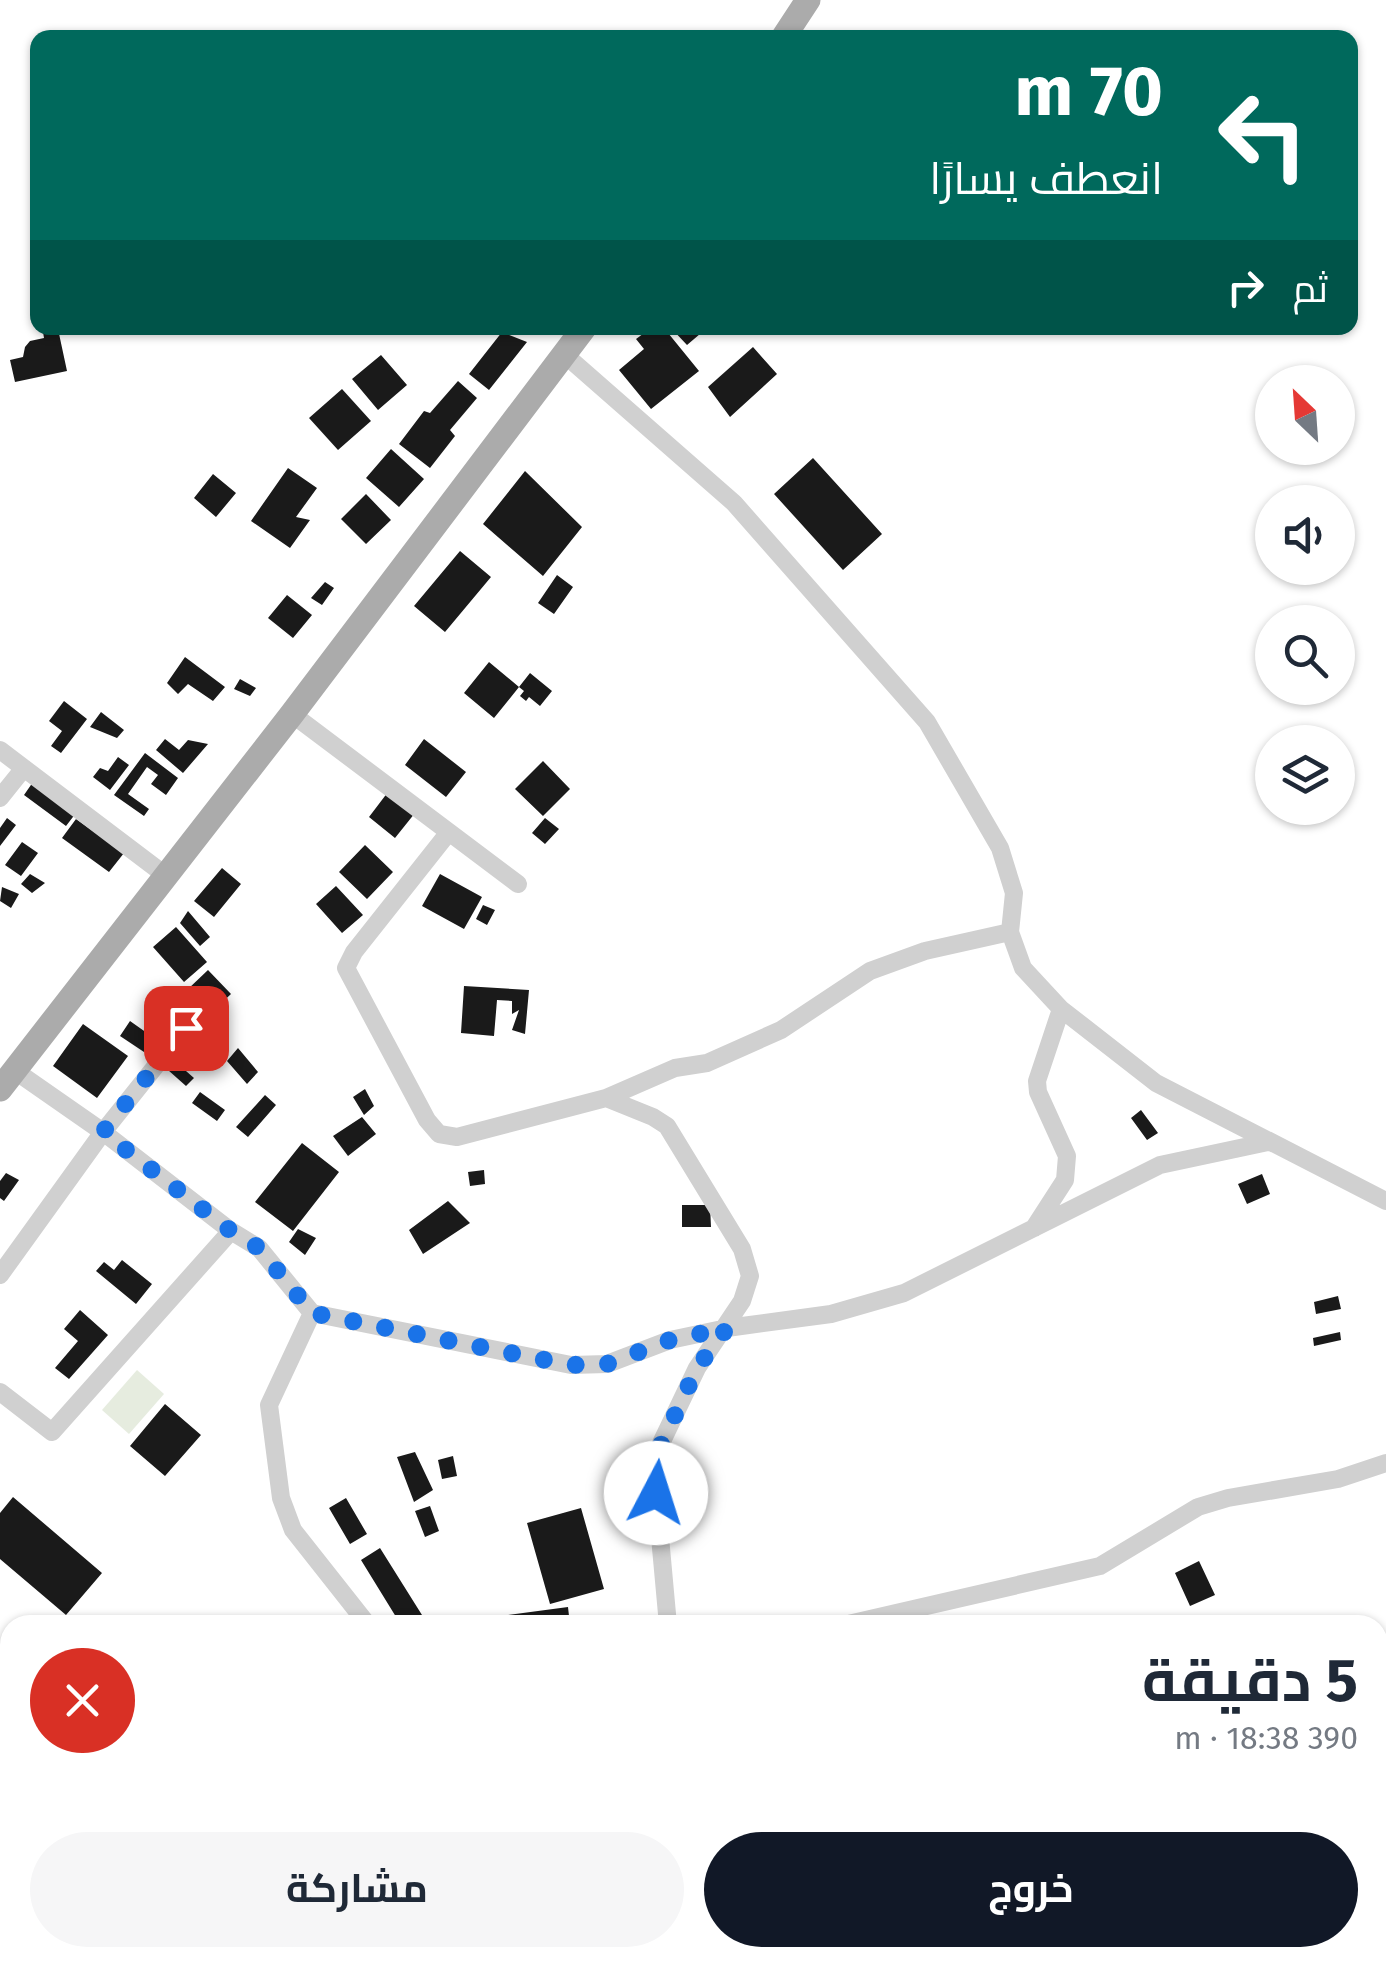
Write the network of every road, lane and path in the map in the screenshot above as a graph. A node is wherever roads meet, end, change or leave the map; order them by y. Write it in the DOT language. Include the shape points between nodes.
graph roads {
  1 [pos="808,0"];
  2 [pos="788,30"];
  3 [pos="579,335"];
  4 [pos="564,354"];
  5 [pos="292,714"];
  6 [pos="0,750"];
  7 [pos="24,768"];
  8 [pos="0,798"];
  9 [pos="449,832"];
  10 [pos="164,874"];
  11 [pos="518,884"];
  12 [pos="1010,932"];
  13 [pos="1062,1009"];
  14 [pos="186,1028"];
  15 [pos="7,1079"];
  16 [pos="606,1098"];
  17 [pos="103,1132"];
  18 [pos="1268,1142"];
  19 [pos="1386,1201"];
  20 [pos="1034,1228"];
  21 [pos="231,1231"];
  22 [pos="0,1276"];
  23 [pos="312,1313"];
  24 [pos="727,1328"];
  25 [pos="0,1392"];
  26 [pos="1386,1464"];
  27 [pos="360,1615"];
  28 [pos="667,1615"];
  29 [pos="887,1615"];
  1 -- 2 [label="main road"];
  3 -- 4 [label="main road"];
  4 -- 5 [label="main road"];
  4 -- 12 [label="street" via="734,503 926,722 1000,848 1014,893"];
  5 -- 9 [label="street"];
  5 -- 10 [label="main road"];
  6 -- 7 [label="street"];
  7 -- 8 [label="street"];
  7 -- 10 [label="street"];
  9 -- 11 [label="street"];
  9 -- 16 [label="street" via="346,968 427,1120 439,1134 457,1137"];
  10 -- 15 [label="main road"];
  12 -- 13 [label="street" via="1023,968"];
  12 -- 16 [label="street" via="925,951 870,972 782,1030"];
  13 -- 18 [label="street" via="1156,1083"];
  13 -- 20 [label="street" via="1037,1081 1067,1156 1064,1180"];
  14 -- 17 [label="street"];
  15 -- 17 [label="street"];
  16 -- 24 [label="street" via="667,1126 742,1249 750,1276"];
  17 -- 21 [label="street"];
  17 -- 22 [label="street"];
  18 -- 19 [label="street"];
  18 -- 20 [label="street" via="1160,1165"];
  20 -- 24 [label="street" via="904,1293 831,1314"];
  21 -- 23 [label="street" via="259,1248"];
  21 -- 25 [label="street" via="52,1432"];
  23 -- 24 [label="street" via="570,1365 607,1364"];
  23 -- 27 [label="street" via="270,1404 280,1498 293,1530"];
  24 -- 28 [label="street" via="697,1368 654,1460"];
  26 -- 29 [label="street" via="1198,1508 1100,1566"];
}
